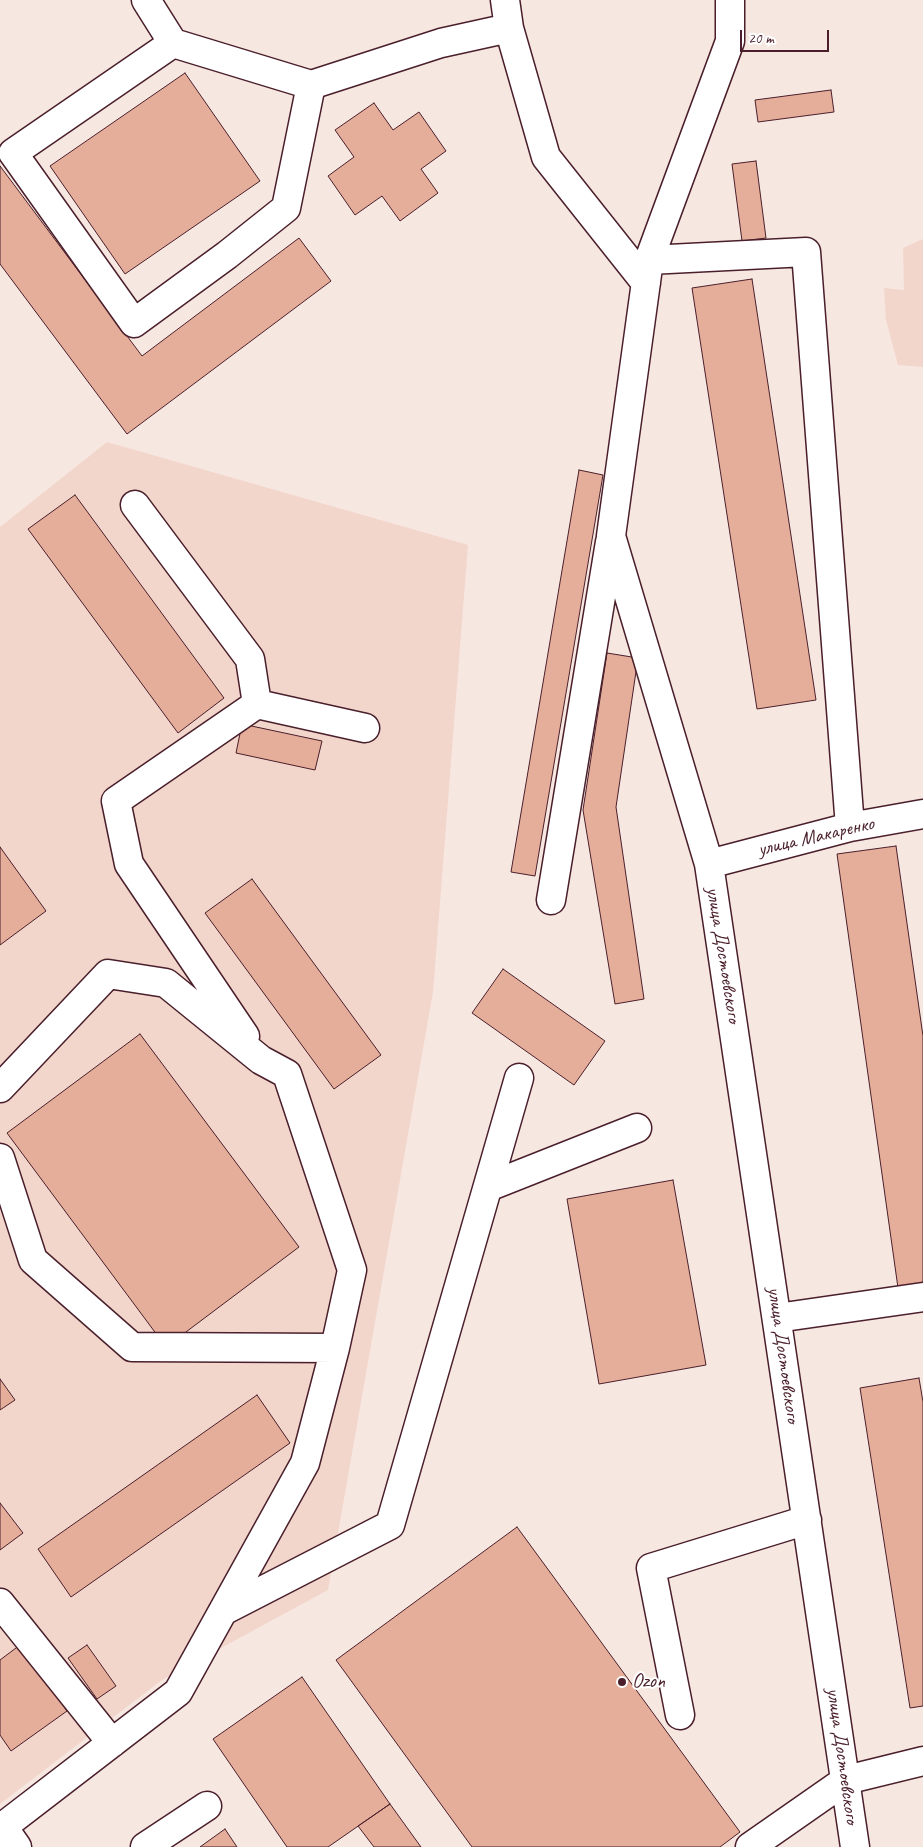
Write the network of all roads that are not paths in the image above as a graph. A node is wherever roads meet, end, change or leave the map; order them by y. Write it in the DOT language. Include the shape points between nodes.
graph roads {
  1 [pos="146,0"];
  2 [pos="505,0"];
  3 [pos="730,0"];
  4 [pos="509,28"];
  5 [pos="173,43"];
  6 [pos="311,85"];
  7 [pos="648,271"];
  8 [pos="135,505"];
  9 [pos="611,536"];
  10 [pos="257,704"];
  11 [pos="365,728"];
  12 [pos="923,814"];
  13 [pos="850,827"];
  14 [pos="710,864"];
  15 [pos="551,900"];
  16 [pos="261,1060"];
  17 [pos="519,1078"];
  18 [pos="0,1088"];
  19 [pos="637,1128"];
  20 [pos="0,1158"];
  21 [pos="488,1187"];
  22 [pos="923,1297"];
  23 [pos="777,1318"];
  24 [pos="335,1348"];
  25 [pos="807,1520"];
  26 [pos="0,1603"];
  27 [pos="223,1611"];
  28 [pos="680,1715"];
  29 [pos="112,1744"];
  30 [pos="923,1761"];
  31 [pos="846,1780"];
  32 [pos="208,1806"];
  33 [pos="7,1834"];
  34 [pos="144,1847"];
  35 [pos="750,1847"];
  36 [pos="855,1847"];
  1 -- 5 [label="street"];
  2 -- 4 [label="street"];
  3 -- 7 [label="street" via="730,42"];
  4 -- 6 [label="street" via="441,42"];
  4 -- 7 [label="street" via="546,157"];
  5 -- 6 [label="street"];
  5 -- 6 [label="street" via="13,153 134,323 286,208"];
  7 -- 9 [label="street"];
  7 -- 13 [label="street" via="806,252"];
  8 -- 10 [label="street" via="250,659"];
  9 -- 14 [label="street, улица Достоевского"];
  9 -- 15 [label="street"];
  10 -- 11 [label="street"];
  10 -- 16 [label="street" via="116,801 130,864"];
  12 -- 13 [label="street, улица Макаренко"];
  13 -- 14 [label="street, улица Макаренко"];
  14 -- 23 [label="street, улица Достоевского"];
  16 -- 18 [label="street" via="166,983 108,974"];
  16 -- 24 [label="street" via="287,1074 352,1270"];
  17 -- 21 [label="street"];
  19 -- 21 [label="street"];
  20 -- 24 [label="street" via="33,1260 132,1347"];
  21 -- 27 [label="street" via="390,1525"];
  22 -- 23 [label="street"];
  23 -- 25 [label="street, улица Достоевского"];
  24 -- 27 [label="street" via="305,1463"];
  25 -- 28 [label="street" via="651,1568"];
  25 -- 31 [label="street, улица Достоевского"];
  26 -- 29 [label="street"];
  27 -- 29 [label="street" via="178,1692"];
  29 -- 33 [label="street"];
  30 -- 31 [label="street"];
  31 -- 35 [label="street"];
  31 -- 36 [label="street, улица Достоевского"];
  32 -- 34 [label="street"];
}
